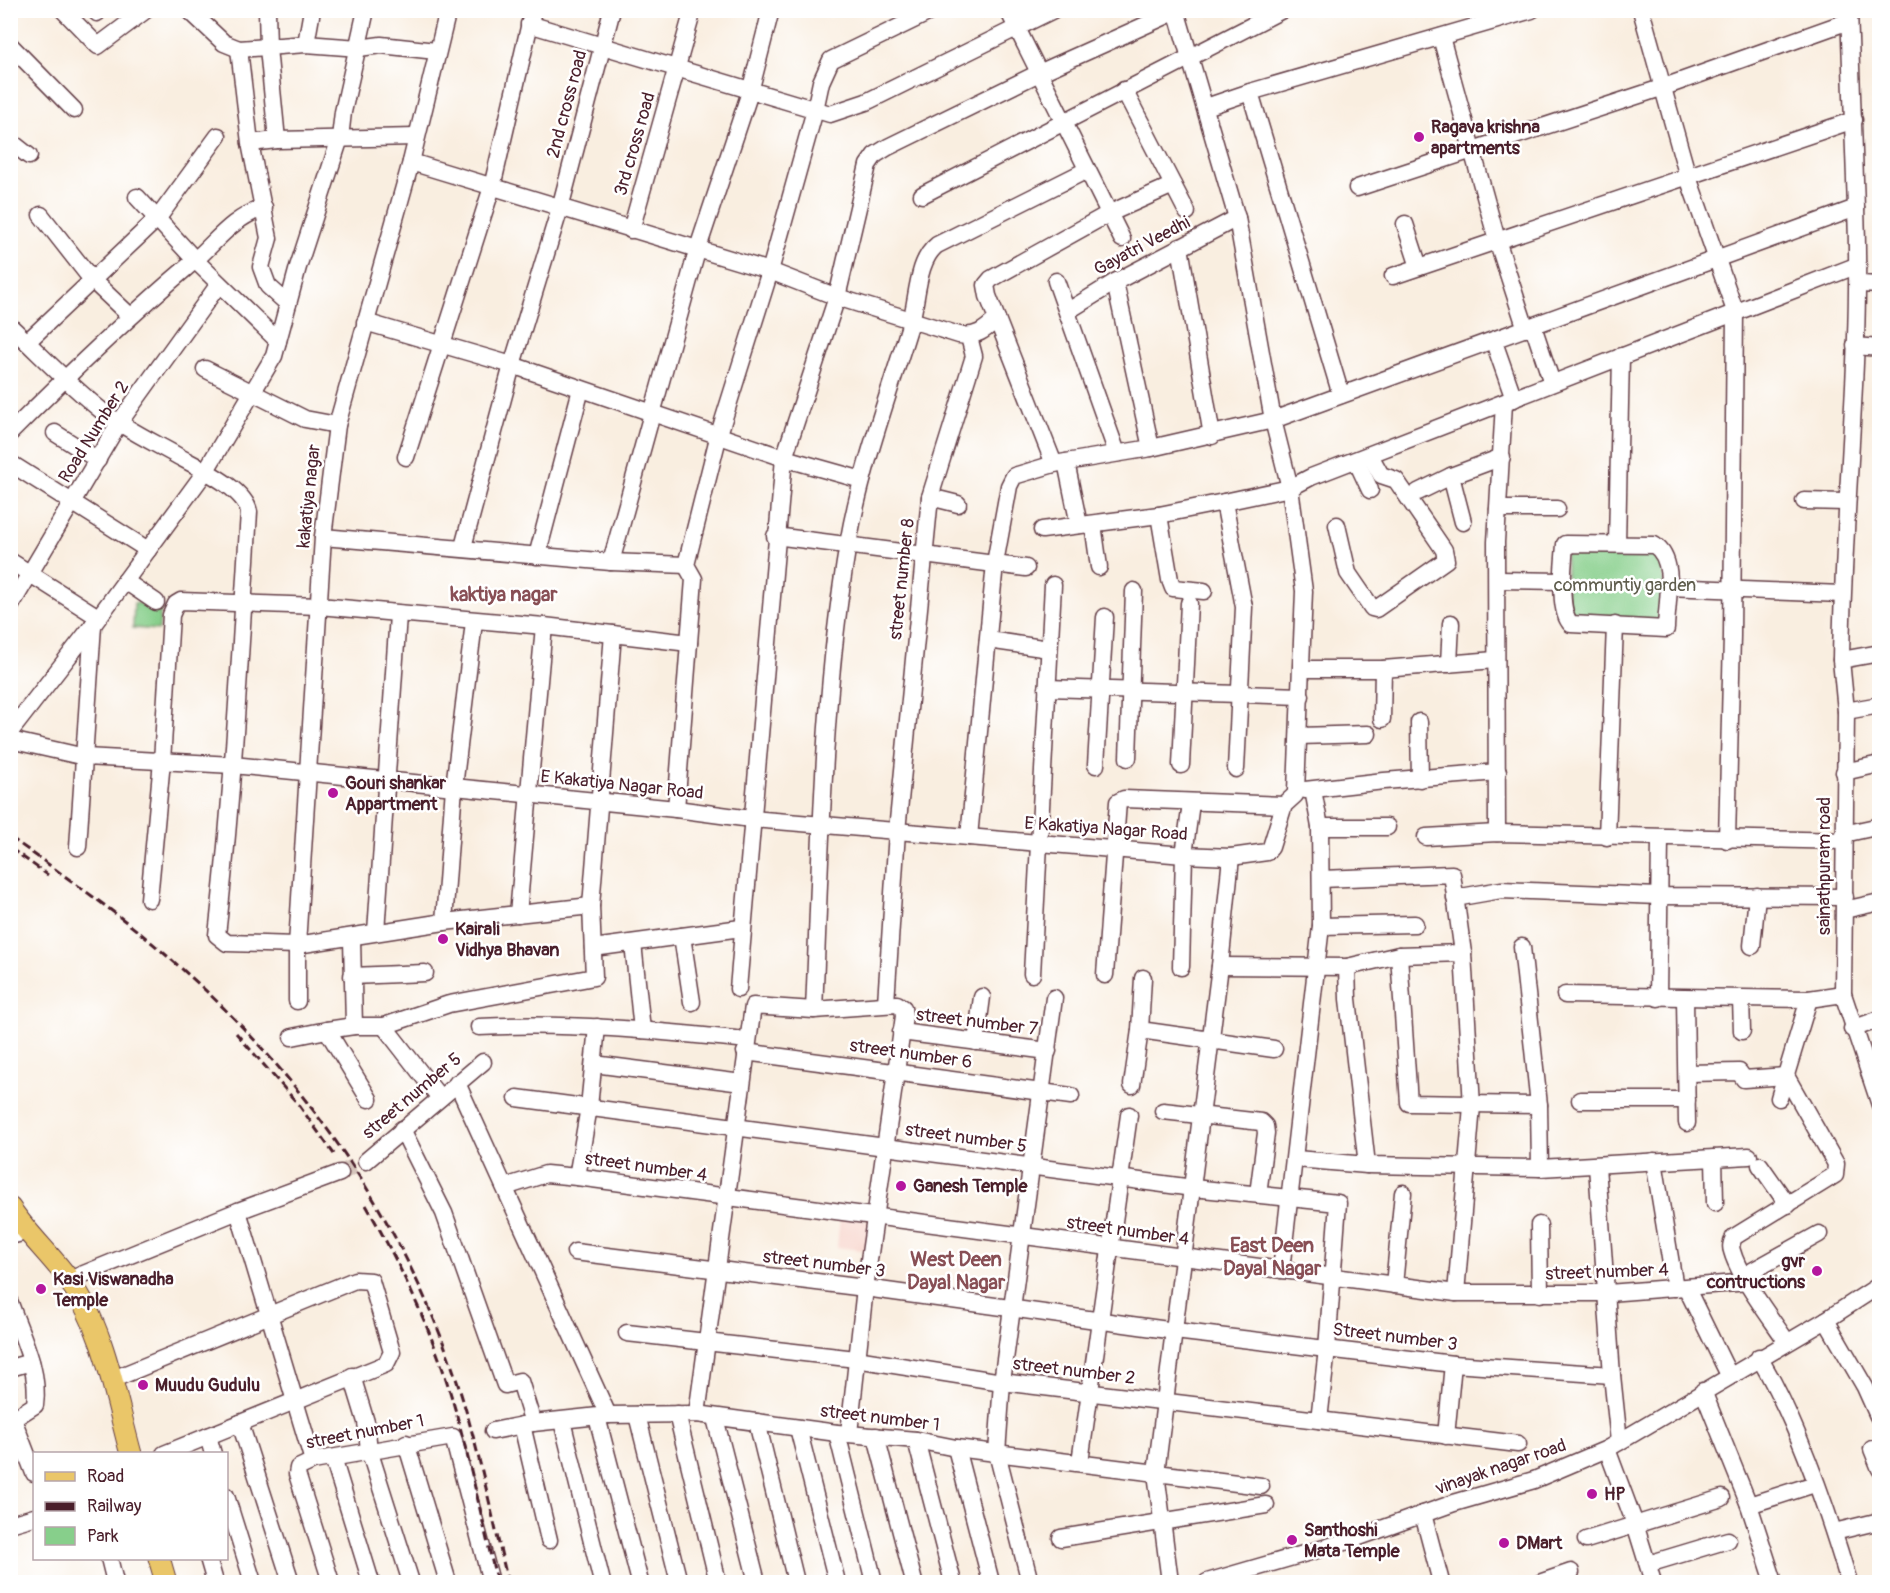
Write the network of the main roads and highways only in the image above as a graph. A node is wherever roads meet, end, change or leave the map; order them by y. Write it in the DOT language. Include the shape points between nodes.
graph roads {
  1 [pos="10,1208"];
  2 [pos="18,1234"];
  3 [pos="130,1452"];
  4 [pos="160,1560"];
  5 [pos="166,1582"];
  1 -- 2 [label="main road"];
  2 -- 3 [label="main road" via="69,1280 89,1317"];
  4 -- 5 [label="main road"];
}
